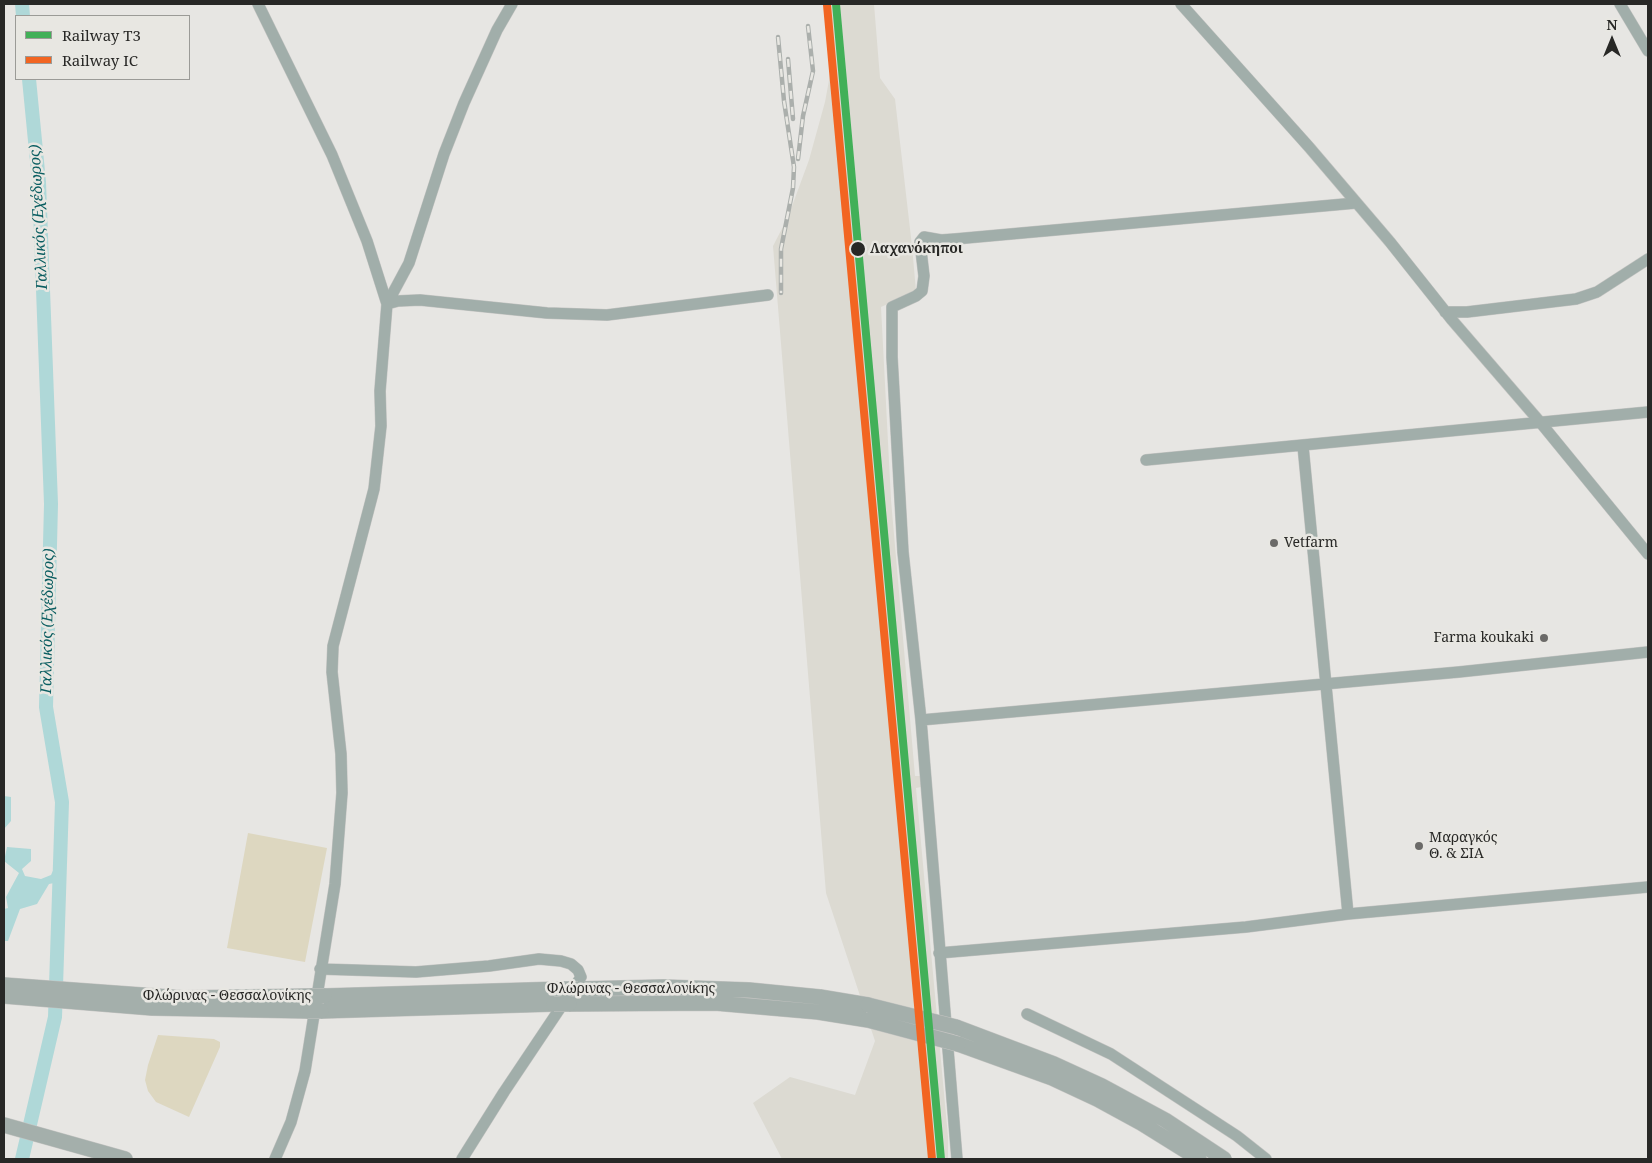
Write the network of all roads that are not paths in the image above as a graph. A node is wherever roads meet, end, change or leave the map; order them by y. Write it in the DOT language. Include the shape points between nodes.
graph roads {
  1 [pos="258,4"];
  2 [pos="512,4"];
  3 [pos="1181,4"];
  4 [pos="1620,4"];
  5 [pos="1648,51"];
  6 [pos="1356,203"];
  7 [pos="1648,259"];
  8 [pos="768,295"];
  9 [pos="387,304"];
  10 [pos="1445,312"];
  11 [pos="1648,412"];
  12 [pos="1540,422"];
  13 [pos="1303,446"];
  14 [pos="1146,460"];
  15 [pos="1648,554"];
  16 [pos="1648,652"];
  17 [pos="1327,683"];
  18 [pos="921,720"];
  19 [pos="1648,887"];
  20 [pos="1348,914"];
  21 [pos="939,953"];
  22 [pos="320,969"];
  23 [pos="4,985"];
  24 [pos="4,996"];
  25 [pos="154,1002"];
  26 [pos="316,1003"];
  27 [pos="868,1013"];
  28 [pos="1027,1014"];
  29 [pos="1145,1117"];
  30 [pos="4,1125"];
  31 [pos="1161,1126"];
  32 [pos="120,1158"];
  33 [pos="275,1159"];
  34 [pos="462,1159"];
  35 [pos="957,1159"];
  36 [pos="1199,1159"];
  37 [pos="1224,1159"];
  38 [pos="1266,1159"];
  1 -- 9 [label="street" via="332,155 368,241"];
  2 -- 9 [label="street" via="464,102 409,263"];
  3 -- 6 [label="street"];
  4 -- 5 [label="street"];
  6 -- 10 [label="street"];
  6 -- 18 [label="street" via="955,239 921,238 922,291 892,307 892,357 903,552"];
  7 -- 10 [label="street" via="1597,292 1576,300"];
  8 -- 9 [label="street" via="607,315 547,313 420,300"];
  9 -- 22 [label="street" via="375,481 332,646 341,754 341,801 335,884"];
  10 -- 12 [label="street"];
  11 -- 12 [label="street"];
  12 -- 13 [label="street"];
  12 -- 15 [label="street"];
  13 -- 14 [label="street"];
  13 -- 17 [label="street"];
  16 -- 17 [label="street"];
  17 -- 18 [label="street"];
  17 -- 20 [label="street"];
  18 -- 21 [label="street"];
  19 -- 20 [label="street"];
  20 -- 21 [label="street" via="1246,928"];
  21 -- 35 [label="street"];
  22 -- 33 [label="street" via="305,1070"];
  22 -- 34 [label="street" via="416,972 539,959 561,961 578,970 581,977"];
  23 -- 25 [label="main road, Φλώρινας - Θεσσαλονίκης"];
  24 -- 25 [label="main road, Φλώρινας - Θεσσαλονίκης"];
  25 -- 26 [label="main road, Φλώρινας - Θεσσαλονίκης" via="229,998"];
  26 -- 27 [label="main road, Φλώρινας - Θεσσαλονίκης, bridge" via="715,1003"];
  26 -- 27 [label="main road, Φλώρινας - Θεσσαλονίκης" via="570,989 677,988 749,990 820,997"];
  27 -- 29 [label="main road, Φλώρινας - Θεσσαλονίκης, bridge" via="1052,1078"];
  27 -- 29 [label="main road, Φλώρινας - Θεσσαλονίκης, bridge" via="956,1027 1054,1064"];
  28 -- 38 [label="street" via="1111,1054 1237,1136"];
  29 -- 31 [label="main road, Φλώρινας - Θεσσαλονίκης"];
  30 -- 32 [label="main road"];
  31 -- 36 [label="main road, Φλώρινας - Θεσσαλονίκης"];
  31 -- 37 [label="main road, Φλώρινας - Θεσσαλονίκης"];
}
